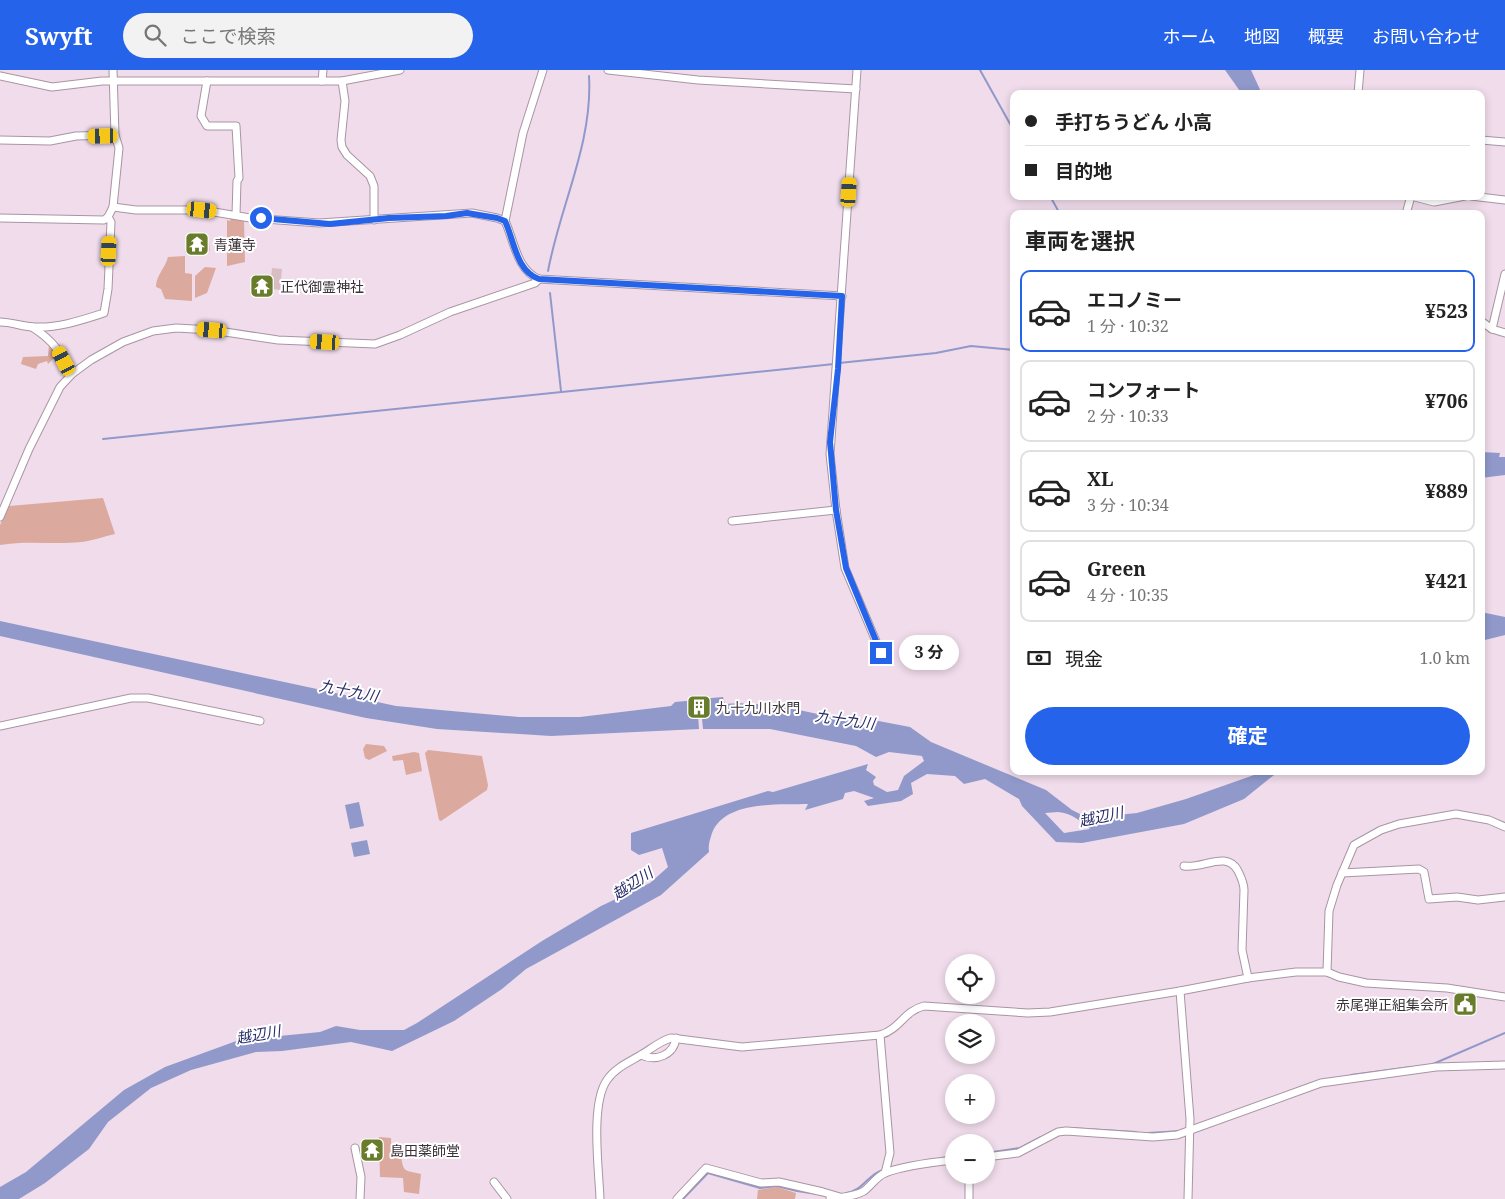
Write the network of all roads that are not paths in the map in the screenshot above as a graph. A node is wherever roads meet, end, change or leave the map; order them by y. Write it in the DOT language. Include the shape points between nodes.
graph roads {
  1 [pos="113,70"];
  2 [pos="323,70"];
  3 [pos="400,70"];
  4 [pos="542,70"];
  5 [pos="608,70"];
  6 [pos="857,70"];
  7 [pos="1360,70"];
  8 [pos="0,76"];
  9 [pos="114,81"];
  10 [pos="207,81"];
  11 [pos="322,81"];
  12 [pos="342,81"];
  13 [pos="856,89"];
  14 [pos="1358,90"];
  15 [pos="115,136"];
  16 [pos="0,140"];
  17 [pos="1485,140"];
  18 [pos="1505,142"];
  19 [pos="1485,198"];
  20 [pos="1426,200"];
  21 [pos="1444,200"];
  22 [pos="1505,200"];
  23 [pos="113,207"];
  24 [pos="236,215"];
  25 [pos="108,217"];
  26 [pos="0,218"];
  27 [pos="374,220"];
  28 [pos="505,221"];
  29 [pos="1505,274"];
  30 [pos="539,279"];
  31 [pos="842,296"];
  32 [pos="0,322"];
  33 [pos="1485,324"];
  34 [pos="32,327"];
  35 [pos="1492,329"];
  36 [pos="1505,333"];
  37 [pos="72,374"];
  38 [pos="836,510"];
  39 [pos="0,517"];
  40 [pos="732,521"];
  41 [pos="881,653"];
  42 [pos="260,721"];
  43 [pos="0,726"];
  44 [pos="1505,828"];
  45 [pos="1184,866"];
  46 [pos="1342,873"];
  47 [pos="1505,897"];
  48 [pos="1327,972"];
  49 [pos="1248,978"];
  50 [pos="1180,992"];
  51 [pos="1505,997"];
  52 [pos="880,1035"];
  53 [pos="676,1038"];
  54 [pos="641,1055"];
  55 [pos="1505,1065"];
  56 [pos="1190,1129"];
  57 [pos="355,1148"];
  58 [pos="995,1156"];
  59 [pos="945,1161"];
  60 [pos="885,1173"];
  61 [pos="494,1182"];
  62 [pos="969,1184"];
  63 [pos="840,1197"];
  64 [pos="360,1199"];
  65 [pos="508,1199"];
  66 [pos="600,1199"];
  67 [pos="677,1199"];
  68 [pos="830,1199"];
  69 [pos="969,1199"];
  70 [pos="1188,1199"];
  1 -- 9 [label="street"];
  2 -- 11 [label="street"];
  3 -- 12 [label="street"];
  4 -- 28 [label="street" via="523,133"];
  5 -- 13 [label="street" via="698,80"];
  6 -- 13 [label="street"];
  7 -- 14 [label="street"];
  8 -- 9 [label="street" via="46,87"];
  9 -- 10 [label="street"];
  9 -- 15 [label="street"];
  10 -- 11 [label="street"];
  10 -- 24 [label="street" via="201,116 207,126 236,126 240,178 237,181"];
  11 -- 12 [label="street"];
  12 -- 27 [label="street" via="345,101 342,147 370,176 374,186"];
  13 -- 31 [label="street"];
  15 -- 16 [label="street" via="76,136 50,141"];
  15 -- 23 [label="street" via="119,148"];
  17 -- 18 [label="street"];
  19 -- 22 [label="street"];
  20 -- 21 [label="street"];
  23 -- 24 [label="street" via="202,210"];
  23 -- 25 [label="street"];
  24 -- 27 [label="street" via="319,223"];
  25 -- 26 [label="street" via="104,220"];
  25 -- 34 [label="street" via="111,222 104,312 78,322"];
  27 -- 28 [label="street" via="467,213"];
  28 -- 30 [label="street" via="524,267 531,276"];
  29 -- 35 [label="street"];
  30 -- 31 [label="street"];
  30 -- 37 [label="street" via="535,284 450,312 375,344 278,340 176,328 153,331 123,342"];
  31 -- 38 [label="street" via="830,442"];
  32 -- 34 [label="street"];
  33 -- 35 [label="street"];
  34 -- 37 [label="street" via="57,348"];
  35 -- 36 [label="street"];
  37 -- 39 [label="street" via="49,407"];
  38 -- 40 [label="street"];
  38 -- 41 [label="street" via="846,568"];
  42 -- 43 [label="street" via="148,698 131,698"];
  44 -- 46 [label="street" via="1489,820 1456,814 1398,824 1354,844"];
  45 -- 49 [label="street" via="1229,860 1244,882 1242,950"];
  46 -- 47 [label="street" via="1419,869 1424,872 1429,899"];
  46 -- 48 [label="street" via="1329,911"];
  48 -- 49 [label="street"];
  48 -- 51 [label="street" via="1366,983 1447,988"];
  49 -- 50 [label="street"];
  50 -- 52 [label="street" via="1050,1012 924,1006 910,1011 893,1031"];
  50 -- 56 [label="street"];
  52 -- 53 [label="street" via="752,1046"];
  52 -- 60 [label="street" via="890,1153"];
  53 -- 54 [label="street" via="663,1040"];
  53 -- 54 [label="street" via="668,1054"];
  54 -- 66 [label="street" via="615,1071 602,1091 597,1138"];
  55 -- 56 [label="street" via="1436,1067 1321,1084"];
  56 -- 58 [label="street" via="1153,1137 1058,1132 1018,1153"];
  56 -- 70 [label="street"];
  57 -- 64 [label="street" via="361,1178"];
  59 -- 60 [label="street"];
  60 -- 63 [label="street" via="864,1191"];
  61 -- 65 [label="street"];
  62 -- 69 [label="street"];
  63 -- 67 [label="street" via="779,1182 761,1183 706,1168"];
  63 -- 68 [label="street"];
}
